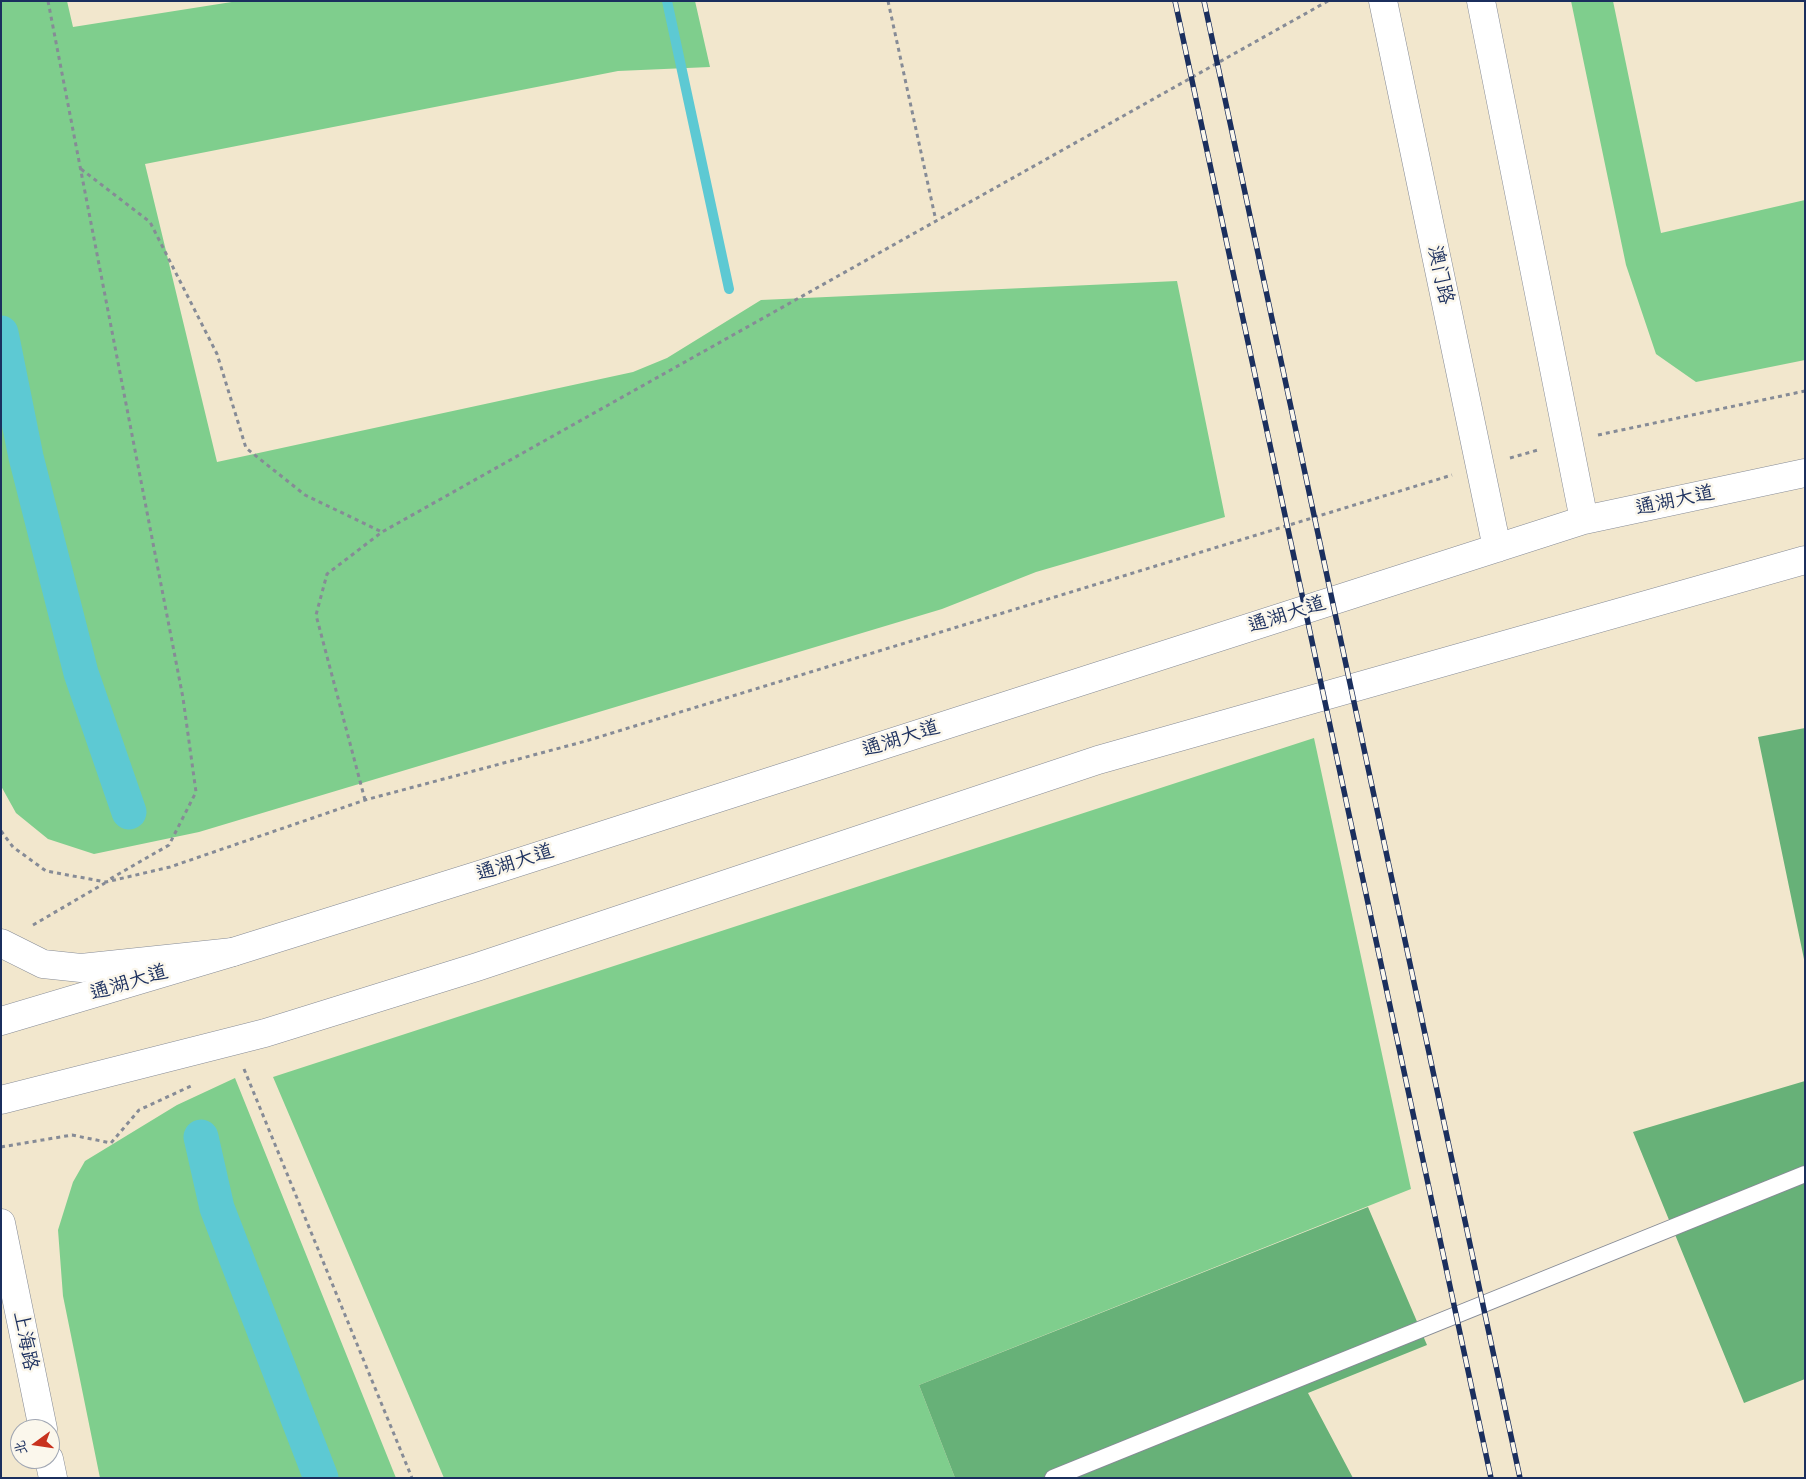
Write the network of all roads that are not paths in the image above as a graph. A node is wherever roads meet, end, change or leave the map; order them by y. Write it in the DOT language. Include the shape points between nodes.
graph roads {
  1 [pos="1383,1"];
  2 [pos="1481,1"];
  3 [pos="1805,474"];
  4 [pos="1584,520"];
  5 [pos="1496,548"];
  6 [pos="1805,560"];
  7 [pos="2,943"];
  8 [pos="233,952"];
  9 [pos="1,1021"];
  10 [pos="1,1100"];
  11 [pos="1805,1174"];
  12 [pos="1,1223"];
  13 [pos="41,1419"];
  14 [pos="1053,1478"];
  1 -- 5 [label="street, 澳门路"];
  2 -- 4 [label="street"];
  3 -- 4 [label="street, 通湖大道"];
  4 -- 5 [label="street, 通湖大道"];
  5 -- 8 [label="street, 通湖大道"];
  6 -- 10 [label="street" via="1098,760 468,970 265,1034"];
  7 -- 8 [label="street" via="43,964 80,968"];
  8 -- 9 [label="street, 通湖大道"];
  11 -- 14 [label="lane"];
  12 -- 13 [label="street, 上海路"];
}
